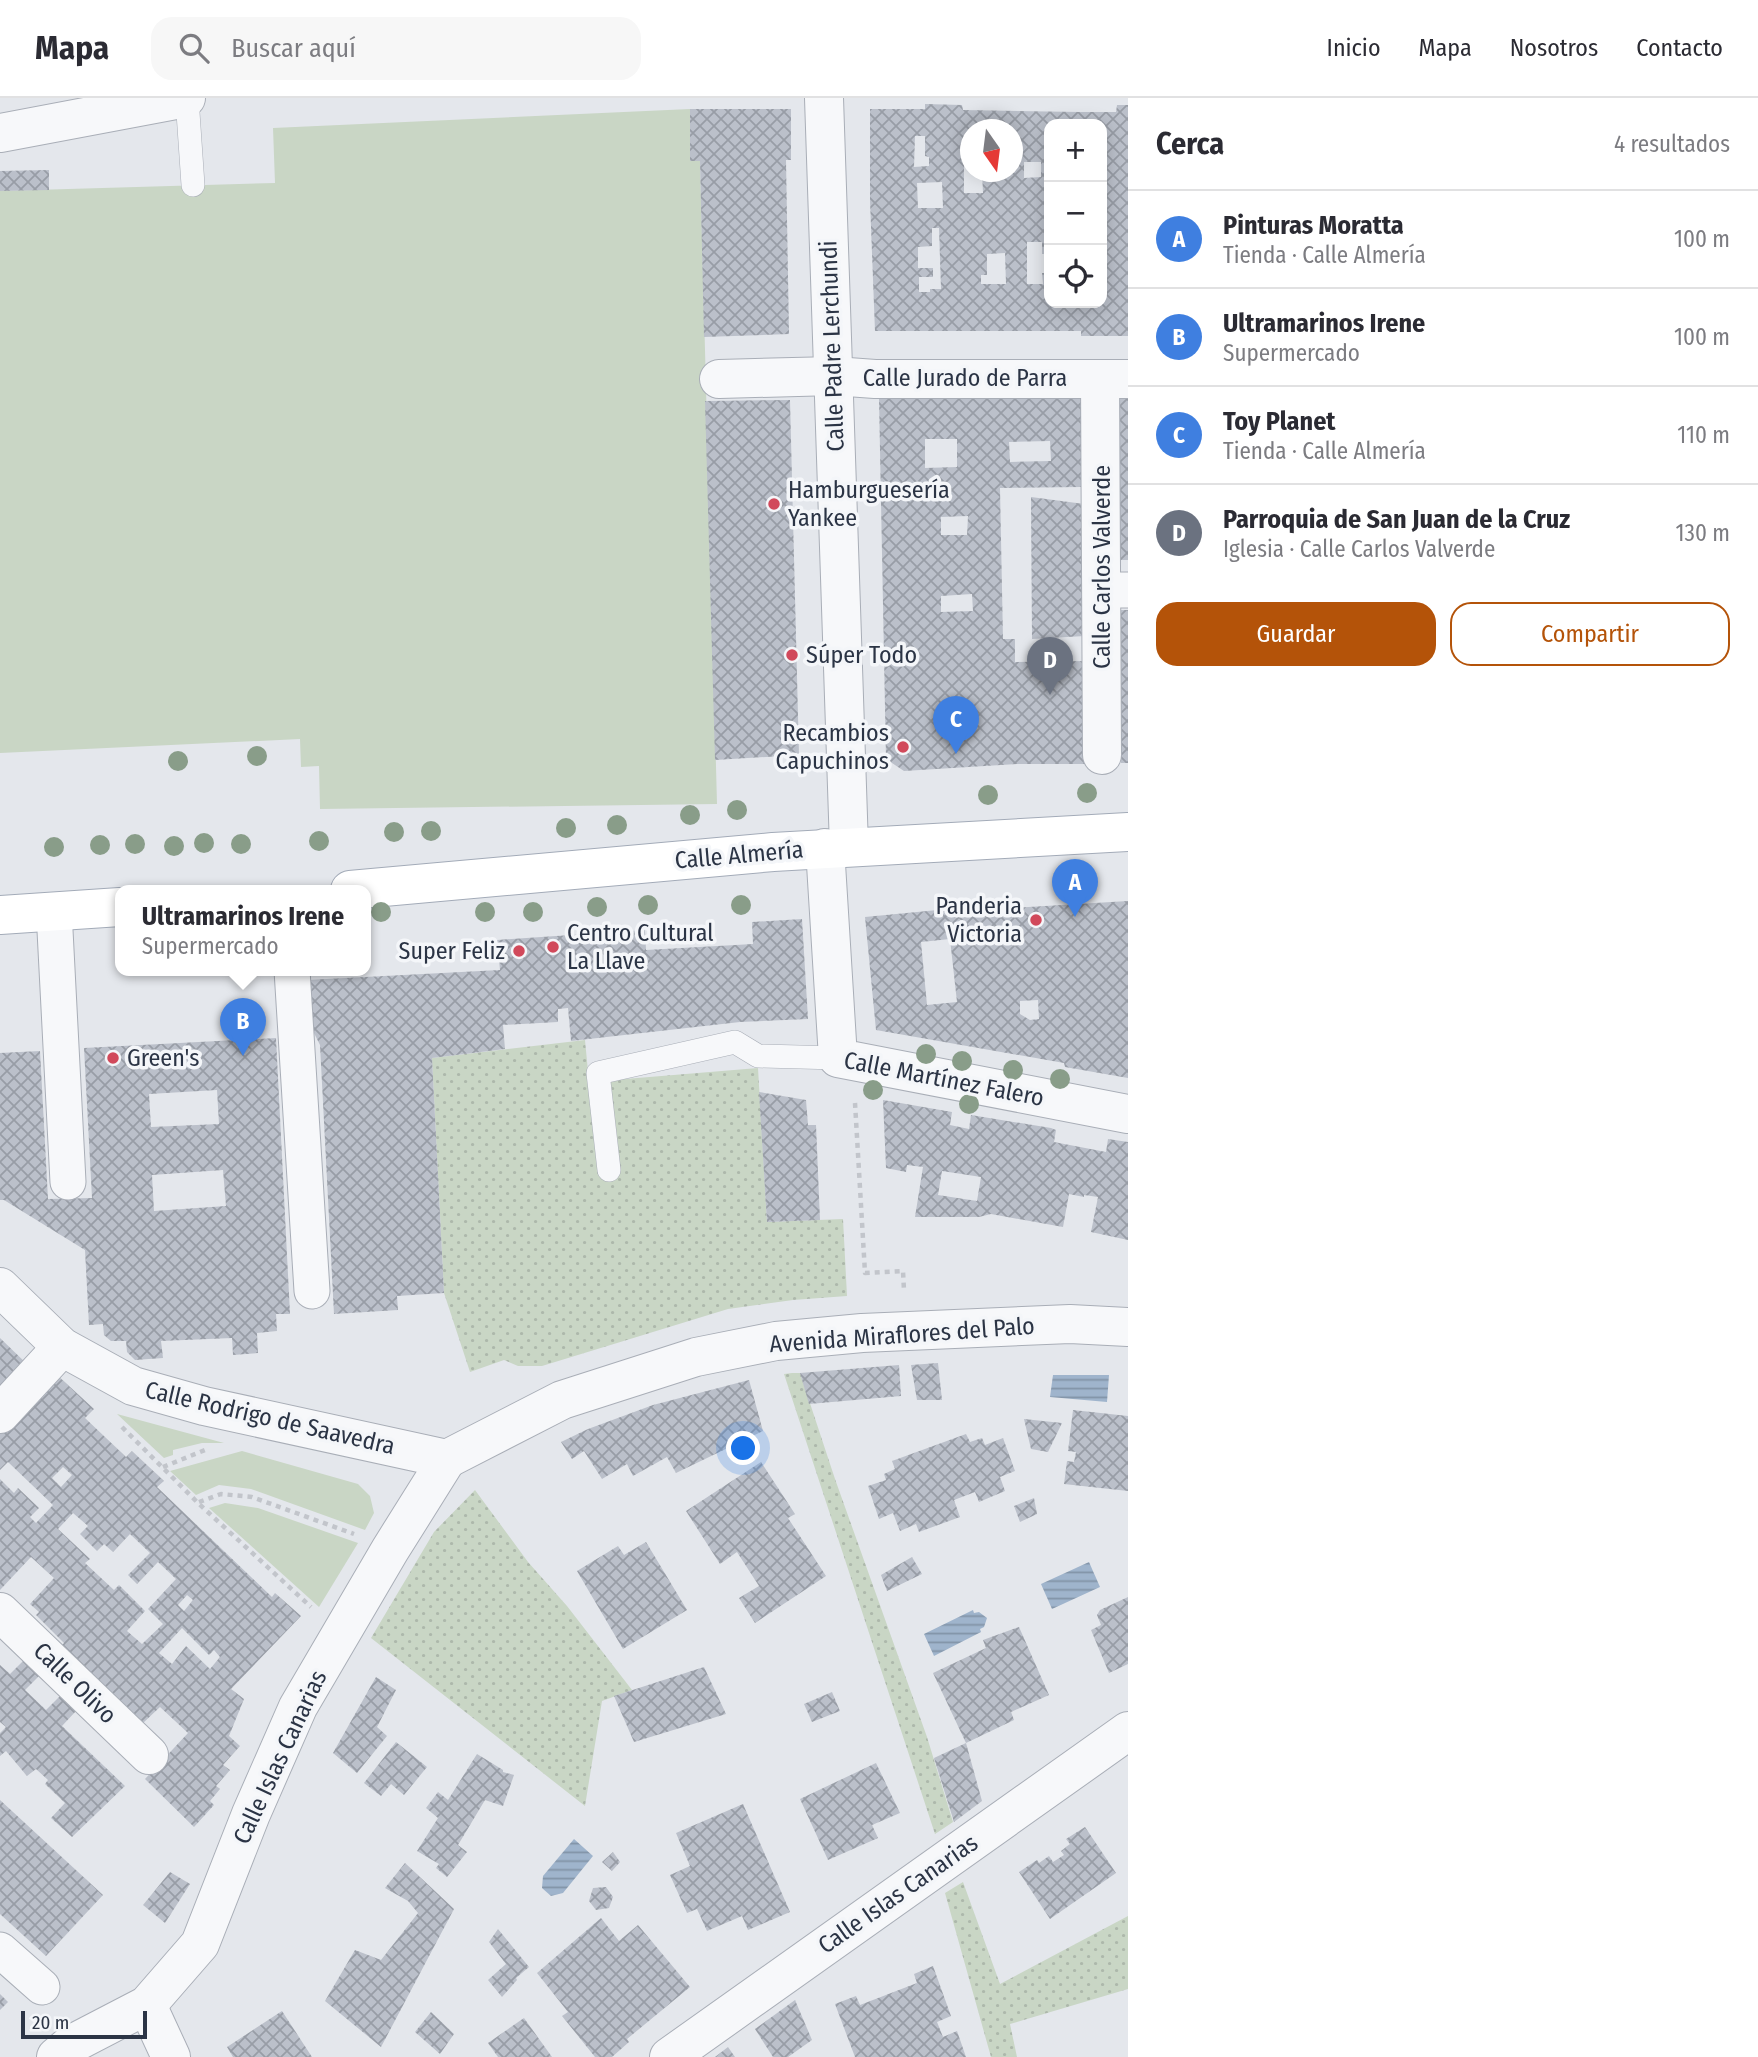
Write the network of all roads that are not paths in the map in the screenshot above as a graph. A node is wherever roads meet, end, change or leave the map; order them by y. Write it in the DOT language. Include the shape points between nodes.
graph roads {
  1 [pos="187,98"];
  2 [pos="824,98"];
  3 [pos="0,133"];
  4 [pos="193,186"];
  5 [pos="834,376"];
  6 [pos="719,379"];
  7 [pos="1114,379"];
  8 [pos="1115,590"];
  9 [pos="1102,755"];
  10 [pos="1128,832"];
  11 [pos="837,848"];
  12 [pos="371,888"];
  13 [pos="115,907"];
  14 [pos="54,912"];
  15 [pos="0,915"];
  16 [pos="292,976"];
  17 [pos="846,1074"];
  18 [pos="1128,1114"];
  19 [pos="609,1170"];
  20 [pos="68,1182"];
  21 [pos="0,1287"];
  22 [pos="312,1292"];
  23 [pos="1128,1327"];
  24 [pos="62,1347"];
  25 [pos="0,1414"];
  26 [pos="447,1459"];
  27 [pos="0,1612"];
  28 [pos="1128,1731"];
  29 [pos="149,1755"];
  30 [pos="0,1950"];
  31 [pos="42,1987"];
  32 [pos="147,2005"];
  33 [pos="57,2057"];
  34 [pos="172,2057"];
  35 [pos="669,2057"];
  1 -- 3 [label="street"];
  1 -- 4 [label="lane"];
  2 -- 5 [label="street, Calle Padre Lerchundi"];
  5 -- 6 [label="street, Calle Jurado de Parra"];
  5 -- 7 [label="street, Calle Jurado de Parra"];
  5 -- 11 [label="street, Calle Padre Lerchundi"];
  7 -- 8 [label="street, Calle Carlos Valverde"];
  8 -- 9 [label="street, Calle Carlos Valverde"];
  10 -- 11 [label="main road, Calle Almería"];
  11 -- 12 [label="main road, Calle Almería"];
  11 -- 17 [label="street, Calle Padre Lerchundi"];
  13 -- 14 [label="main road"];
  14 -- 15 [label="main road"];
  14 -- 20 [label="street"];
  16 -- 22 [label="street"];
  17 -- 18 [label="street, Calle Martínez Falero"];
  17 -- 19 [label="lane, Calle Martínez Falero" via="758,1056 734,1042 598,1073"];
  21 -- 24 [label="street, Calle Rodrigo de Saavedra"];
  23 -- 26 [label="street, Avenida Miraflores del Palo" via="1070,1324 776,1341 696,1357 562,1400"];
  24 -- 25 [label="street"];
  24 -- 26 [label="street, Calle Rodrigo de Saavedra" via="133,1386"];
  26 -- 32 [label="street, Calle Islas Canarias" via="298,1707 200,1944"];
  27 -- 29 [label="street, Calle Olivo"];
  28 -- 35 [label="street, Calle Islas Canarias"];
  30 -- 31 [label="street"];
  32 -- 33 [label="street" via="70,2045"];
  32 -- 34 [label="street"];
}
